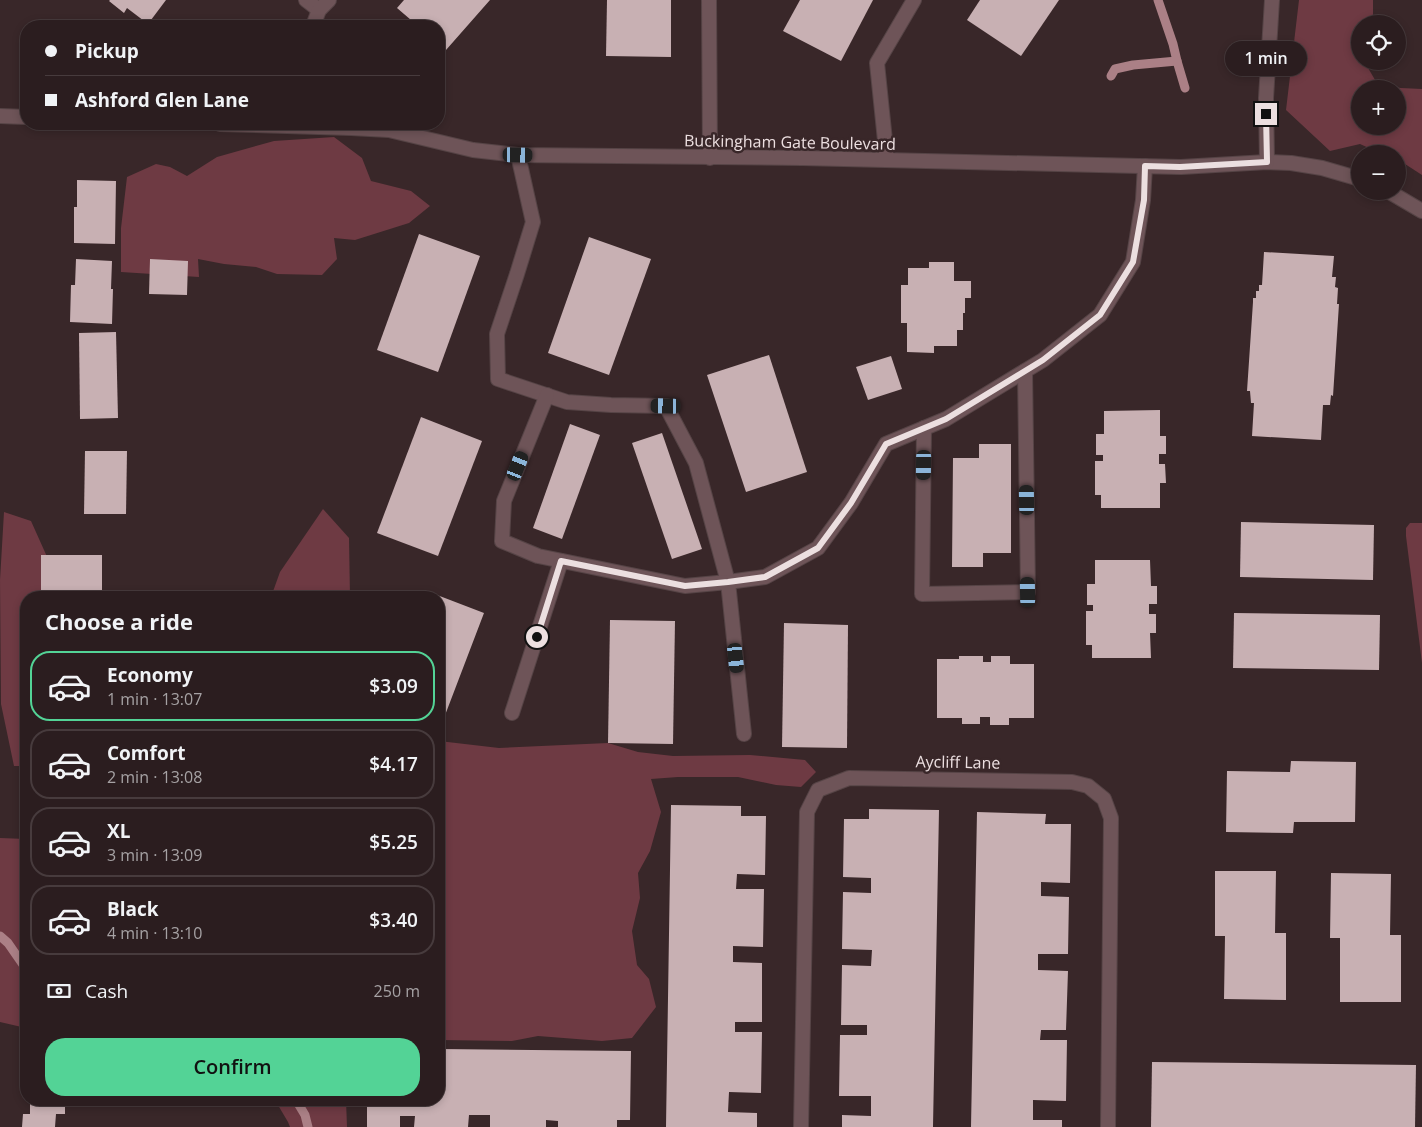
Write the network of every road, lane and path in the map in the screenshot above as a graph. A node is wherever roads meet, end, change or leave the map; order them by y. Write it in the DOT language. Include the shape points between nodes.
graph roads {
  1 [pos="306,0"];
  2 [pos="329,0"];
  3 [pos="709,0"];
  4 [pos="914,0"];
  5 [pos="1272,0"];
  6 [pos="319,10"];
  7 [pos="316,20"];
  8 [pos="0,116"];
  9 [pos="20,116"];
  10 [pos="389,130"];
  11 [pos="518,155"];
  12 [pos="710,158"];
  13 [pos="887,160"];
  14 [pos="1267,162"];
  15 [pos="1145,166"];
  16 [pos="1351,176"];
  17 [pos="1402,200"];
  18 [pos="1422,211"];
  19 [pos="1025,371"];
  20 [pos="547,395"];
  21 [pos="924,428"];
  22 [pos="561,561"];
  23 [pos="728,582"];
  24 [pos="512,713"];
  25 [pos="744,734"];
  26 [pos="801,1127"];
  27 [pos="1108,1127"];
  1 -- 6 [label="street"];
  2 -- 6 [label="street"];
  3 -- 12 [label="street"];
  4 -- 13 [label="street" via="877,63"];
  5 -- 14 [label="street" via="1266,98"];
  6 -- 7 [label="street"];
  8 -- 9 [label="street"];
  10 -- 11 [label="street, Buckingham Gate Boulevard" via="473,150"];
  11 -- 12 [label="street, Buckingham Gate Boulevard"];
  11 -- 20 [label="street" via="533,222 497,334 498,379"];
  12 -- 13 [label="street, Buckingham Gate Boulevard"];
  13 -- 15 [label="street, Buckingham Gate Boulevard"];
  14 -- 15 [label="street, Buckingham Gate Boulevard"];
  14 -- 16 [label="street, Buckingham Gate Boulevard" via="1322,168"];
  15 -- 19 [label="street" via="1144,200 1133,262 1100,315"];
  17 -- 18 [label="street"];
  19 -- 21 [label="street" via="946,419"];
  19 -- 21 [label="street" via="1028,592 922,594"];
  20 -- 22 [label="street" via="504,502 502,541 538,556"];
  20 -- 23 [label="street" via="568,402 666,406 696,463"];
  21 -- 23 [label="street" via="886,444 851,503 818,548 765,577"];
  22 -- 23 [label="street" via="685,586"];
  22 -- 24 [label="street"];
  23 -- 25 [label="street"];
  26 -- 27 [label="street, Aycliff Lane" via="808,812 818,790 849,778 1072,782 1088,786 1104,799 1112,818"];
}
